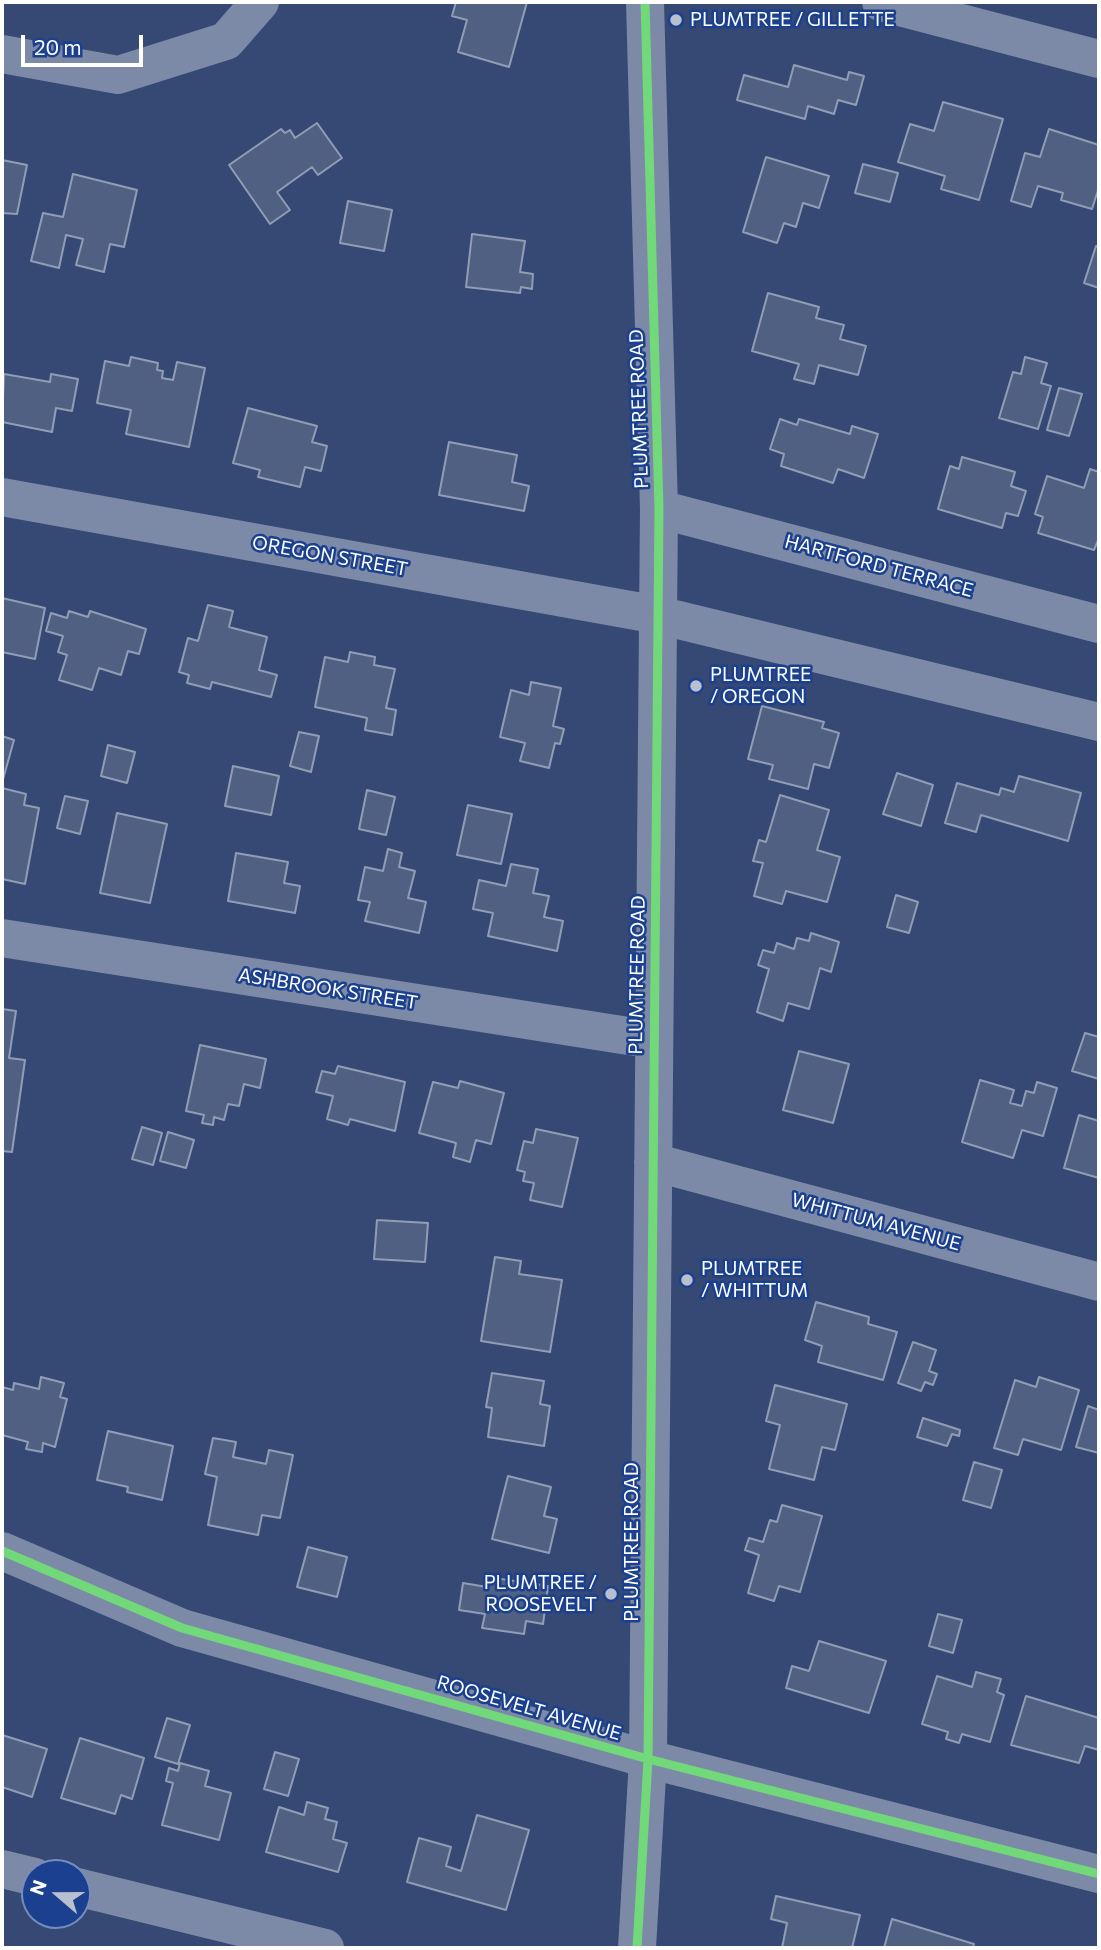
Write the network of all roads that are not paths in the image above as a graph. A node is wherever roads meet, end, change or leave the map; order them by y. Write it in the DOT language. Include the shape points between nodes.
graph roads {
  1 [pos="260,2"];
  2 [pos="645,2"];
  3 [pos="881,2"];
  4 [pos="2,54"];
  5 [pos="1099,59"];
  6 [pos="2,498"];
  7 [pos="659,509"];
  8 [pos="658,615"];
  9 [pos="1099,624"];
  10 [pos="1099,722"];
  11 [pos="2,938"];
  12 [pos="654,1040"];
  13 [pos="653,1162"];
  14 [pos="1099,1282"];
  15 [pos="2,1552"];
  16 [pos="648,1759"];
  17 [pos="2,1869"];
  18 [pos="21,1874"];
  19 [pos="1099,1874"];
  20 [pos="91,1890"];
  21 [pos="325,1948"];
  22 [pos="637,1948"];
  1 -- 4 [label="street" via="226,41 118,75"];
  2 -- 7 [label="street, PLUMTREE ROAD"];
  3 -- 5 [label="street"];
  6 -- 8 [label="street, OREGON STREET"];
  7 -- 8 [label="street, PLUMTREE ROAD"];
  7 -- 9 [label="street, HARTFORD TERRACE"];
  8 -- 10 [label="street"];
  8 -- 12 [label="street, PLUMTREE ROAD"];
  11 -- 12 [label="street, ASHBROOK STREET"];
  12 -- 13 [label="street, PLUMTREE ROAD"];
  13 -- 14 [label="street, WHITTUM AVENUE"];
  13 -- 16 [label="street, PLUMTREE ROAD"];
  15 -- 16 [label="street, ROOSEVELT AVENUE" via="182,1629"];
  16 -- 19 [label="street, ROOSEVELT AVENUE"];
  16 -- 22 [label="street, PLUMTREE ROAD"];
  17 -- 18 [label="street"];
  20 -- 21 [label="street"];
}
